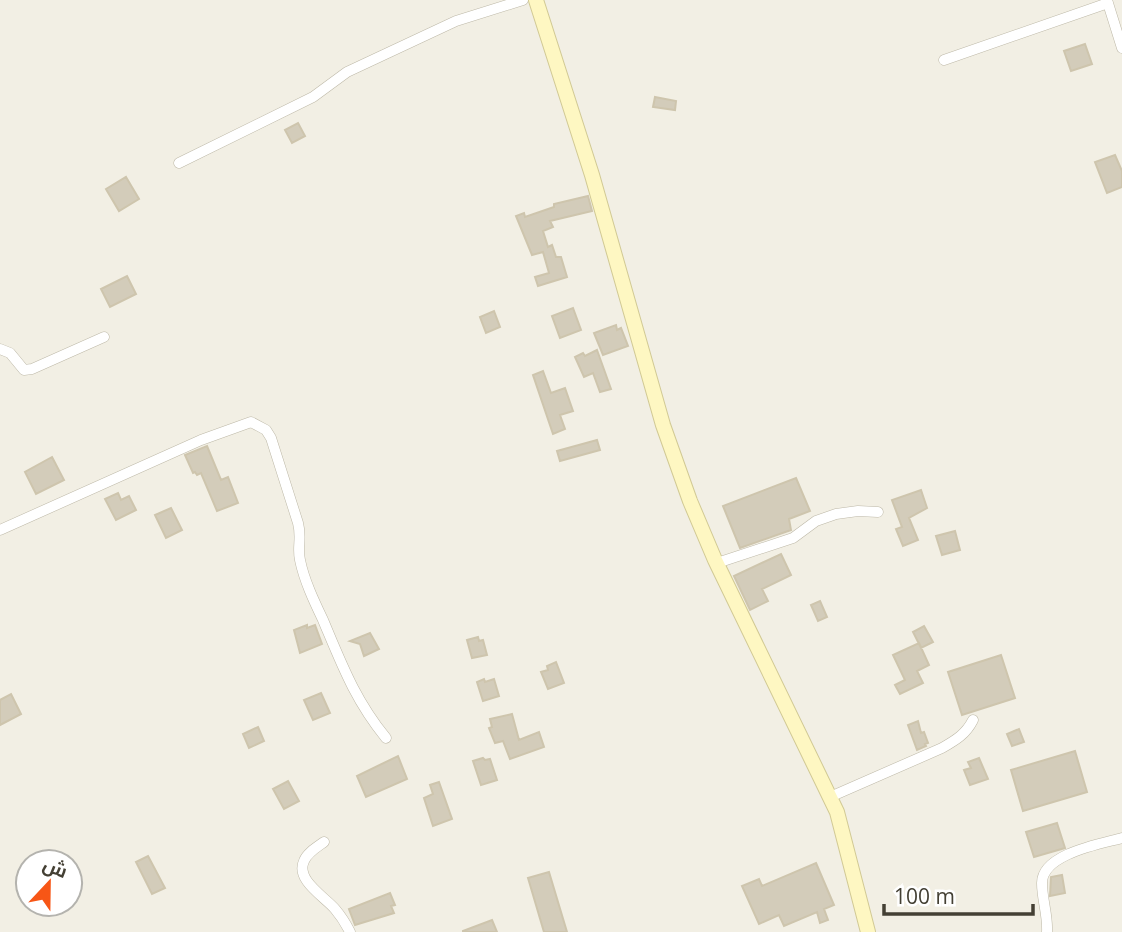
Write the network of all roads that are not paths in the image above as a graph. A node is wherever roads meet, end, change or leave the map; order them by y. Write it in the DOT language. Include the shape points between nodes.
graph roads {
  1 [pos="523,0"];
  2 [pos="536,0"];
  3 [pos="1108,2"];
  4 [pos="1122,48"];
  5 [pos="944,60"];
  6 [pos="179,163"];
  7 [pos="104,337"];
  8 [pos="0,349"];
  9 [pos="878,512"];
  10 [pos="0,530"];
  11 [pos="717,563"];
  12 [pos="973,720"];
  13 [pos="386,738"];
  14 [pos="830,797"];
  15 [pos="1122,838"];
  16 [pos="324,842"];
  17 [pos="350,932"];
  18 [pos="869,932"];
  19 [pos="1047,932"];
  1 -- 6 [label="street" via="456,21 347,72 313,97"];
  2 -- 11 [label="street" via="592,175 663,425"];
  3 -- 4 [label="street"];
  3 -- 5 [label="street"];
  7 -- 8 [label="street" via="24,370 10,353"];
  9 -- 11 [label="street" via="836,514 793,538"];
  10 -- 13 [label="street" via="201,440 251,422 258,424 271,438 298,523 300,561 314,601 352,689"];
  11 -- 14 [label="street"];
  12 -- 14 [label="street" via="957,740"];
  14 -- 18 [label="street"];
  15 -- 19 [label="street" via="1068,854 1046,869 1042,884"];
  16 -- 17 [label="street" via="304,859 306,878"];
}
